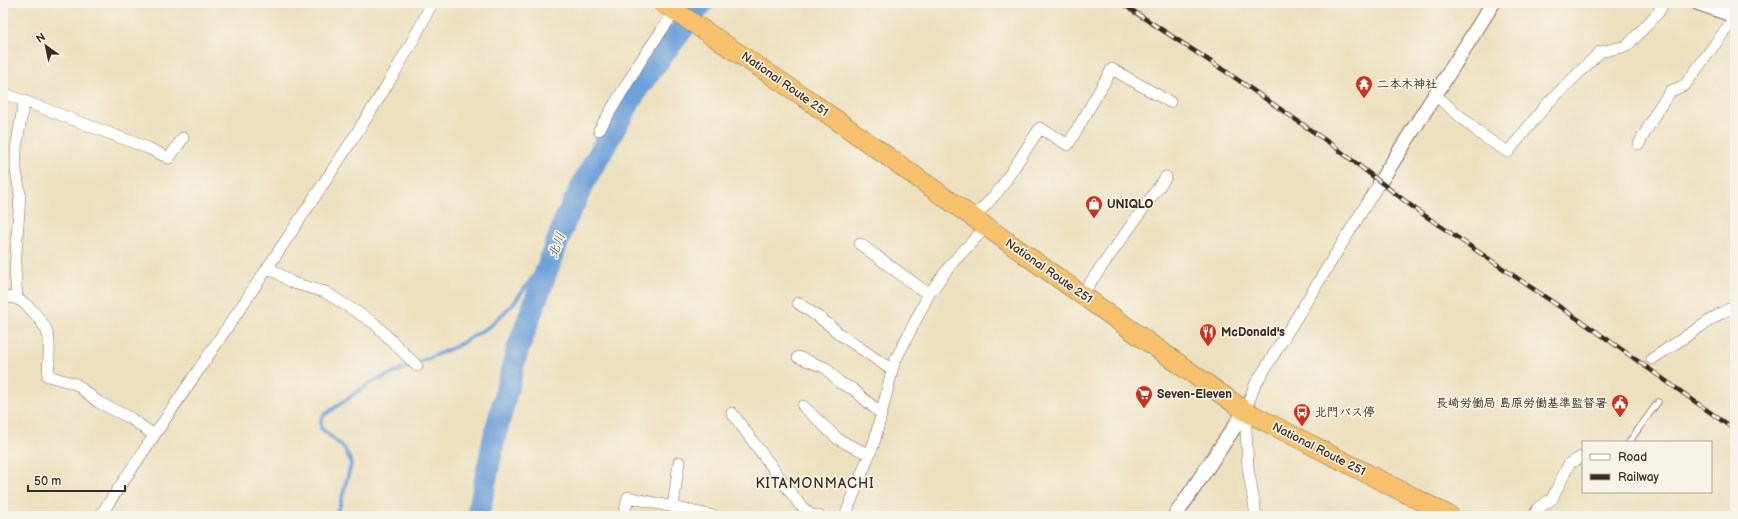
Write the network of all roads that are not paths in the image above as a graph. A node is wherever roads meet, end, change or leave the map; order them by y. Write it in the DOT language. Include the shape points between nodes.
graph roads {
  1 [pos="432,3"];
  2 [pos="1493,3"];
  3 [pos="1663,3"];
  4 [pos="1698,3"];
  5 [pos="672,9"];
  6 [pos="1735,16"];
  7 [pos="3,93"];
  8 [pos="1434,94"];
  9 [pos="24,101"];
  10 [pos="1170,102"];
  11 [pos="599,130"];
  12 [pos="183,138"];
  13 [pos="1639,144"];
  14 [pos="1166,176"];
  15 [pos="1380,182"];
  16 [pos="980,223"];
  17 [pos="268,267"];
  18 [pos="929,294"];
  19 [pos="1082,294"];
  20 [pos="3,297"];
  21 [pos="17,298"];
  22 [pos="798,303"];
  23 [pos="1735,306"];
  24 [pos="798,357"];
  25 [pos="1652,358"];
  26 [pos="415,363"];
  27 [pos="892,370"];
  28 [pos="1658,402"];
  29 [pos="802,406"];
  30 [pos="1245,411"];
  31 [pos="732,413"];
  32 [pos="881,414"];
  33 [pos="154,435"];
  34 [pos="1630,441"];
  35 [pos="869,454"];
  36 [pos="1582,456"];
  37 [pos="679,462"];
  38 [pos="673,507"];
  39 [pos="100,516"];
  40 [pos="624,516"];
  41 [pos="714,516"];
  42 [pos="819,516"];
  43 [pos="845,516"];
  44 [pos="1175,516"];
  45 [pos="1256,516"];
  46 [pos="1450,516"];
  47 [pos="1534,516"];
  1 -- 17 [label="street" via="382,94"];
  2 -- 8 [label="street"];
  3 -- 8 [label="street" via="1658,13 1627,46 1600,52 1547,104 1508,152 1483,136"];
  4 -- 6 [label="street"];
  5 -- 11 [label="street"];
  5 -- 16 [label="highway, National Route 251" via="804,97"];
  6 -- 13 [label="street" via="1685,85 1671,91"];
  7 -- 9 [label="street"];
  8 -- 15 [label="street"];
  9 -- 12 [label="street" via="169,158"];
  9 -- 21 [label="street" via="16,149 20,195 15,269"];
  10 -- 16 [label="street" via="1112,69 1068,145 1040,128"];
  14 -- 19 [label="street"];
  15 -- 30 [label="street" via="1255,385"];
  16 -- 18 [label="street"];
  16 -- 19 [label="highway, National Route 251"];
  17 -- 26 [label="street" via="289,281 325,292 374,323"];
  17 -- 33 [label="street"];
  18 -- 18 [label="street" via="879,258 860,244 914,284"];
  18 -- 27 [label="street"];
  19 -- 30 [label="highway, National Route 251"];
  20 -- 21 [label="street"];
  21 -- 33 [label="street" via="39,318 48,336 48,376 76,384 98,402 130,418"];
  22 -- 27 [label="street"];
  23 -- 25 [label="street"];
  24 -- 32 [label="street" via="826,368 840,383 853,389"];
  27 -- 32 [label="street"];
  28 -- 34 [label="lane"];
  29 -- 35 [label="street" via="838,439"];
  30 -- 44 [label="street"];
  30 -- 45 [label="street" via="1248,467"];
  30 -- 46 [label="highway, National Route 251"];
  31 -- 42 [label="street" via="800,505 812,515"];
  32 -- 35 [label="street"];
  33 -- 39 [label="street"];
  35 -- 43 [label="street"];
  36 -- 47 [label="street" via="1569,464 1552,499 1538,508"];
  37 -- 38 [label="street"];
  38 -- 40 [label="street" via="628,497"];
  38 -- 41 [label="street"];
}
